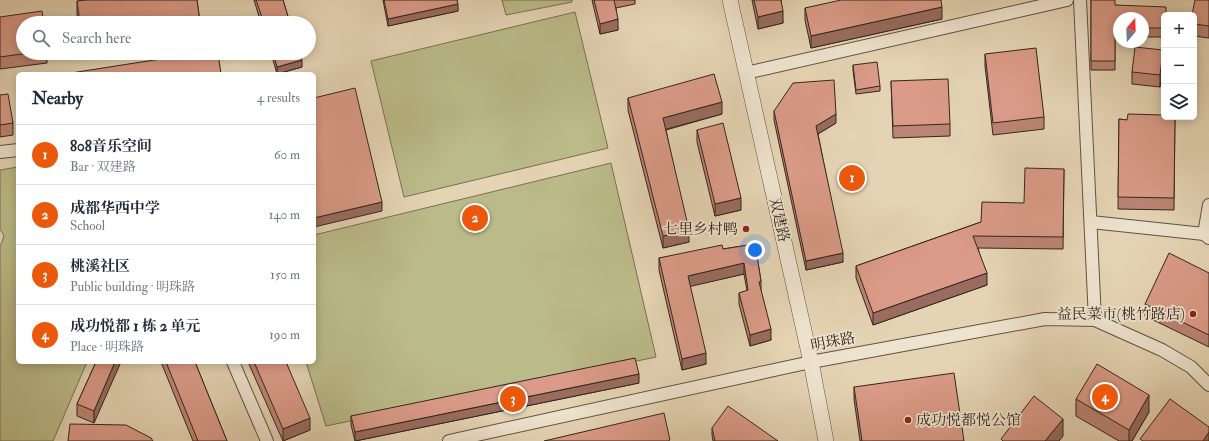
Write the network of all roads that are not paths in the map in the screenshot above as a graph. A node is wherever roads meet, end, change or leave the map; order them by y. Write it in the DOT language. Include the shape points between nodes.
graph roads {
  1 [pos="730,0"];
  2 [pos="1067,0"];
  3 [pos="1080,0"];
  4 [pos="746,72"];
  5 [pos="16,150"];
  6 [pos="0,152"];
  7 [pos="1209,205"];
  8 [pos="1091,222"];
  9 [pos="1206,236"];
  10 [pos="1095,320"];
  11 [pos="811,362"];
  12 [pos="234,364"];
  13 [pos="1209,385"];
  14 [pos="267,441"];
  15 [pos="449,441"];
  16 [pos="826,441"];
  1 -- 4 [label="street, 双建路"];
  2 -- 4 [label="street"];
  3 -- 8 [label="street"];
  4 -- 11 [label="street, 双建路"];
  5 -- 6 [label="street"];
  7 -- 9 [label="street"];
  8 -- 9 [label="street"];
  8 -- 10 [label="street"];
  10 -- 11 [label="street, 明珠路" via="1045,319"];
  10 -- 13 [label="street, 明珠路" via="1162,350 1191,367"];
  11 -- 15 [label="street, 明珠路"];
  11 -- 16 [label="street, 双建路"];
  12 -- 14 [label="street"];
}
